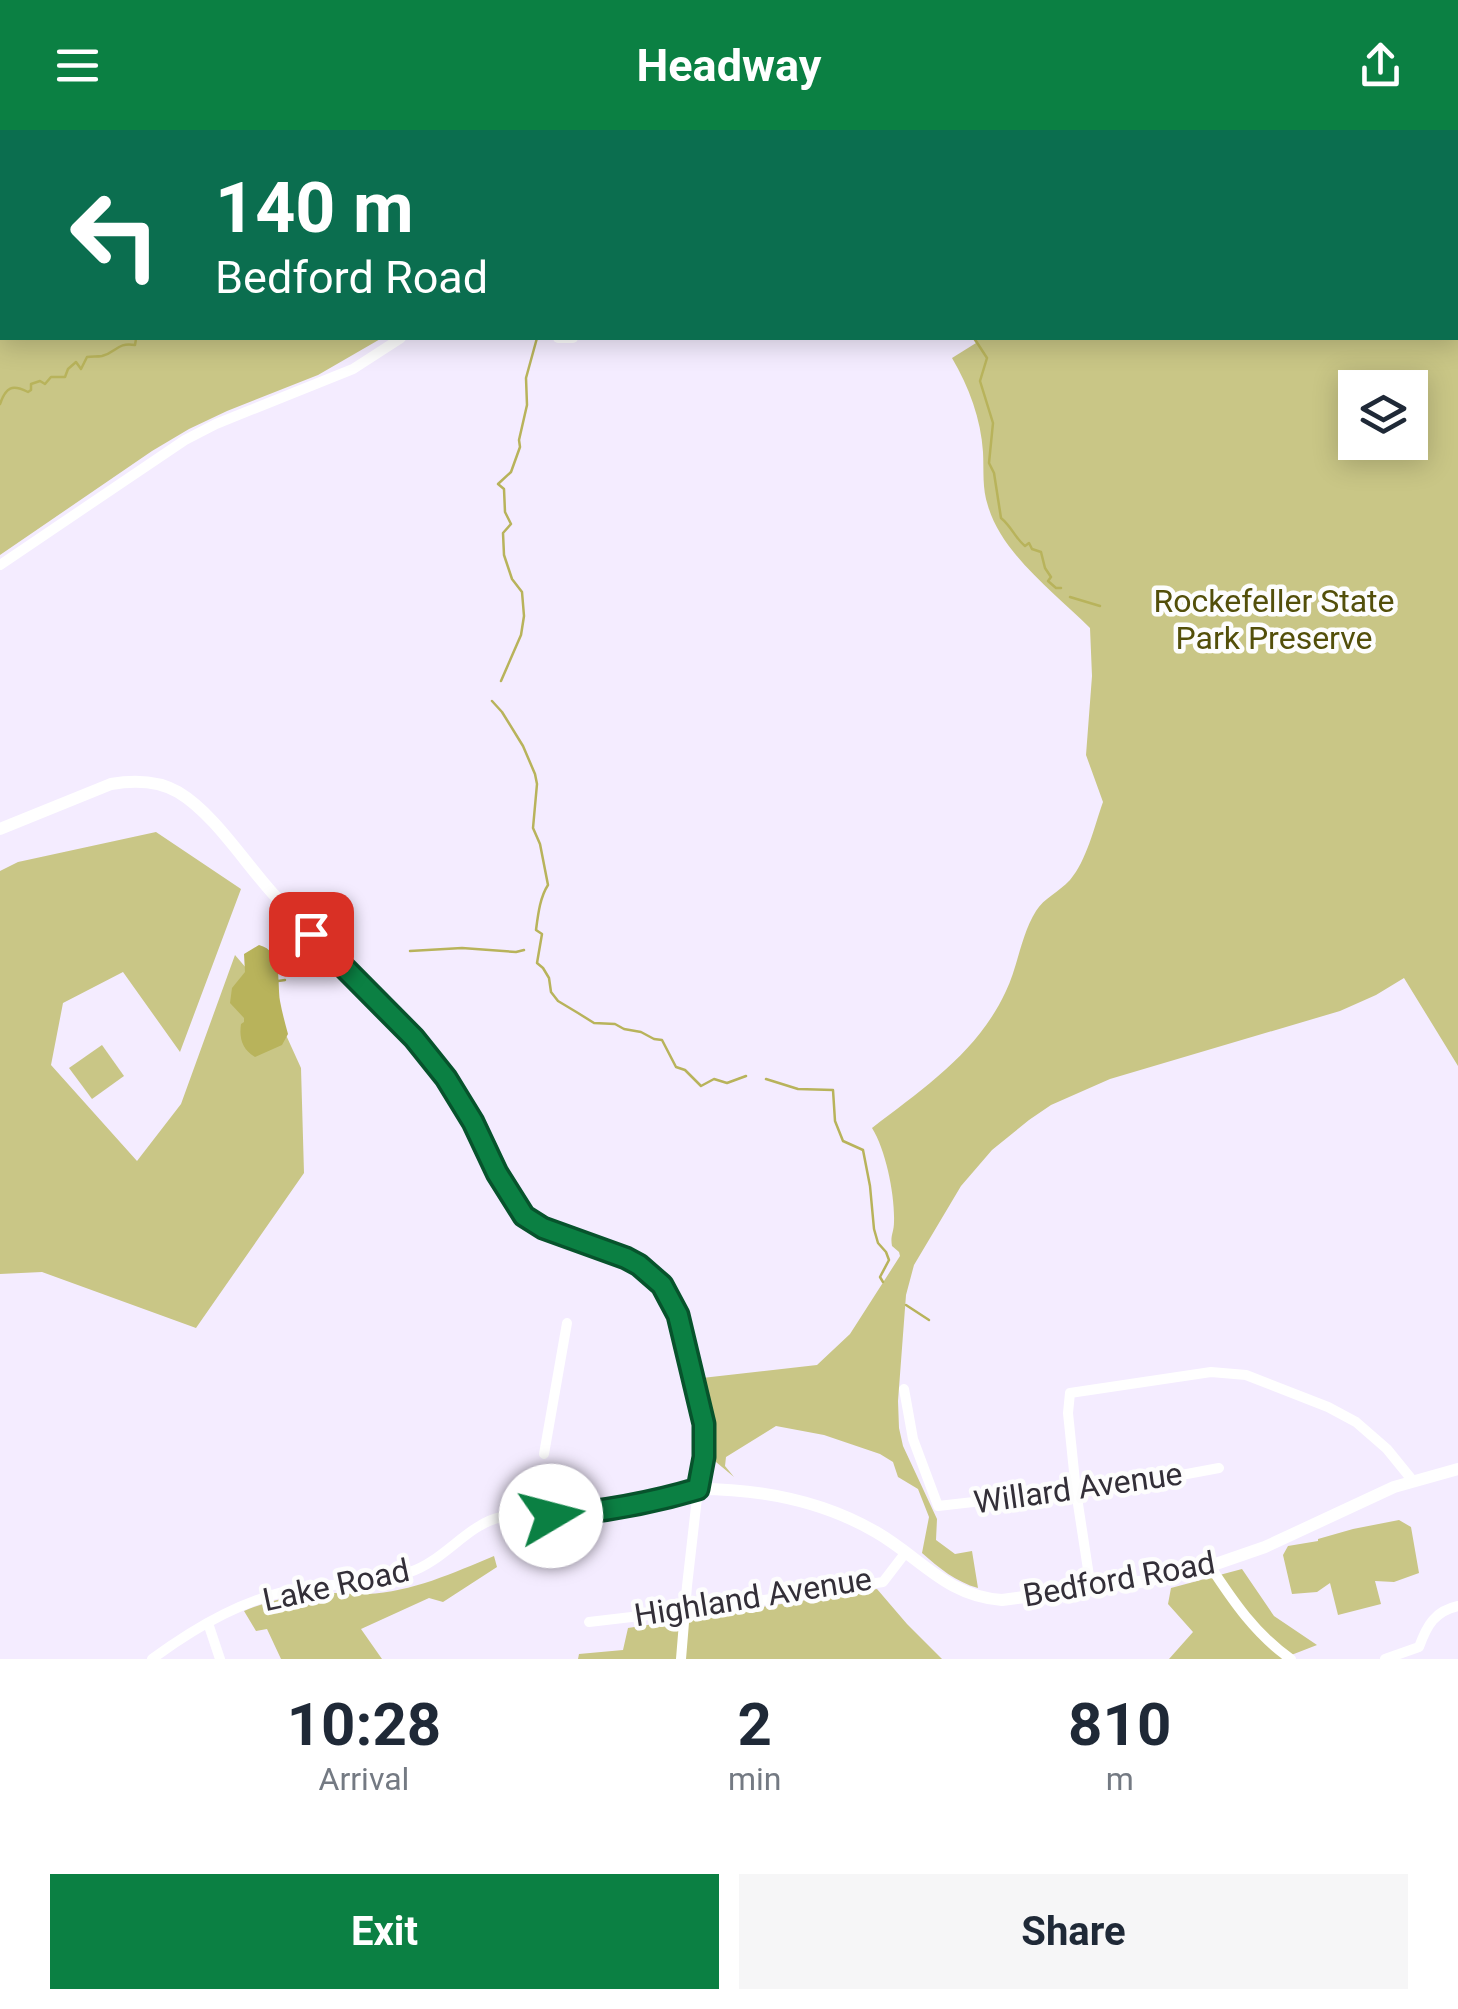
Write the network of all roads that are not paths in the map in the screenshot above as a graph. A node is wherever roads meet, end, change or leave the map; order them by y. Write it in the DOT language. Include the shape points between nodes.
graph roads {
  1 [pos="399,340"];
  2 [pos="0,566"];
  3 [pos="0,830"];
  4 [pos="567,1323"];
  5 [pos="904,1389"];
  6 [pos="544,1454"];
  7 [pos="1219,1468"];
  8 [pos="1458,1469"];
  9 [pos="1413,1481"];
  10 [pos="698,1489"];
  11 [pos="1076,1490"];
  12 [pos="906,1552"];
  13 [pos="1210,1566"];
  14 [pos="1091,1589"];
  15 [pos="1458,1606"];
  16 [pos="685,1609"];
  17 [pos="589,1622"];
  18 [pos="208,1623"];
  19 [pos="1419,1646"];
  20 [pos="152,1659"];
  21 [pos="220,1659"];
  22 [pos="681,1659"];
  23 [pos="1291,1659"];
  24 [pos="1385,1659"];
  25 [pos="1424,1659"];
  1 -- 2 [label="street" via="353,369 184,440"];
  3 -- 10 [label="main road" via="130,781 168,788 202,809 446,1078 524,1216 626,1258 662,1285 678,1315 704,1424"];
  4 -- 6 [label="street"];
  5 -- 11 [label="street, Willard Avenue" via="912,1439 938,1506"];
  7 -- 11 [label="street, Willard Avenue"];
  8 -- 9 [label="main road, Bedford Road"];
  9 -- 11 [label="street" via="1356,1422 1246,1375 1211,1372 1070,1393"];
  9 -- 13 [label="main road, Bedford Road"];
  10 -- 12 [label="main road, Bedford Road" via="755,1491 816,1505"];
  10 -- 16 [label="street"];
  10 -- 18 [label="street, Lake Road" via="580,1514 499,1518 414,1571 276,1594"];
  11 -- 14 [label="street"];
  12 -- 14 [label="main road, Bedford Road" via="957,1590 988,1599"];
  12 -- 16 [label="street, Highland Avenue" via="883,1582"];
  13 -- 14 [label="main road, Bedford Road"];
  13 -- 23 [label="street" via="1237,1607"];
  15 -- 19 [label="street" via="1437,1614"];
  16 -- 17 [label="street, Highland Avenue"];
  16 -- 22 [label="street"];
  18 -- 20 [label="street, Lake Road"];
  18 -- 21 [label="street"];
  19 -- 24 [label="street"];
  19 -- 25 [label="street"];
}
